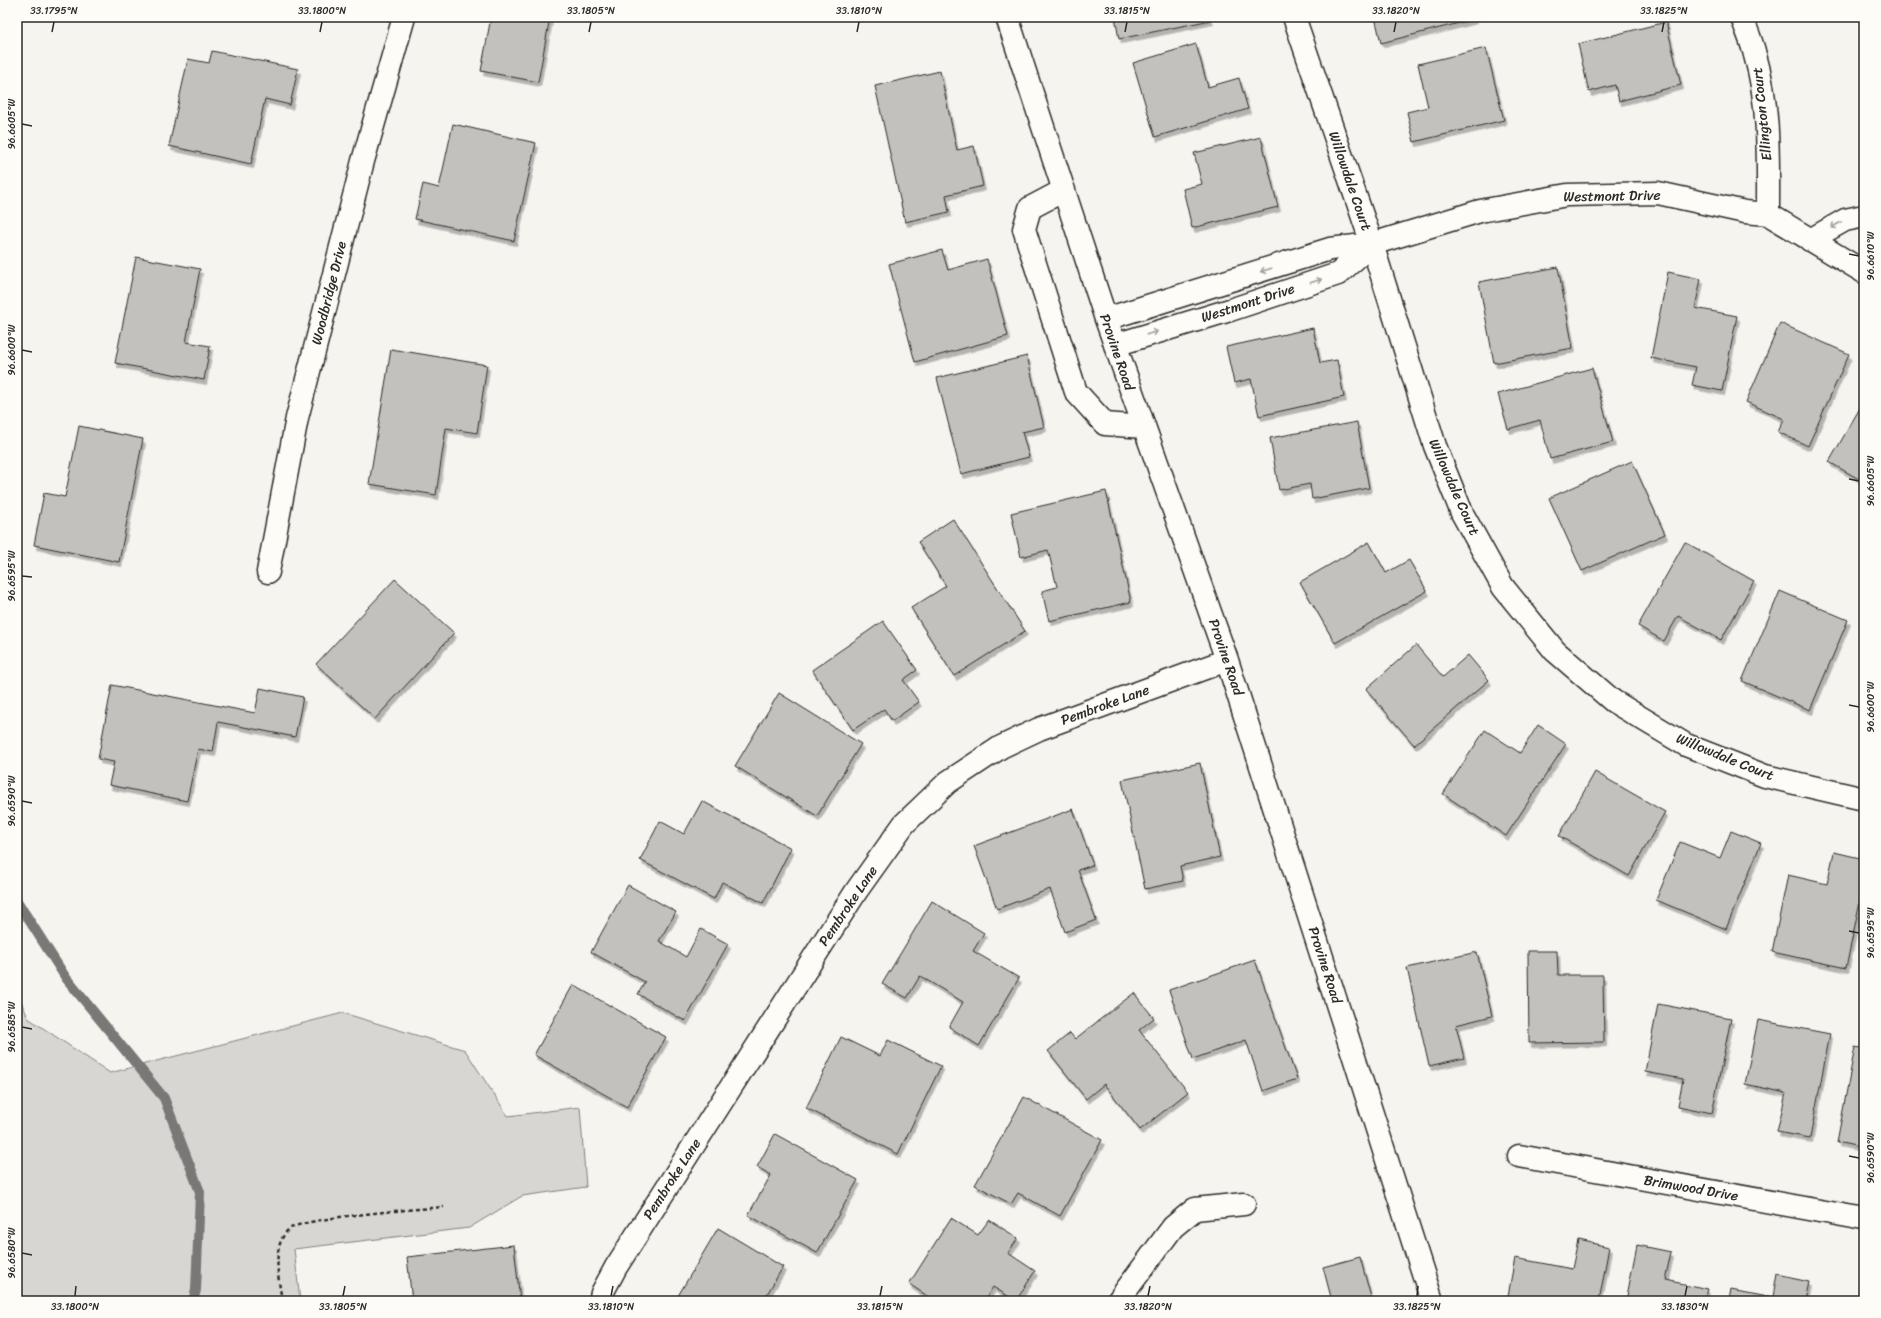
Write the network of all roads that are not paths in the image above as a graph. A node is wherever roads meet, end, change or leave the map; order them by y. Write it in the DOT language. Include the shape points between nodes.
graph roads {
  1 [pos="404,17"];
  2 [pos="1007,17"];
  3 [pos="1294,17"];
  4 [pos="1742,17"];
  5 [pos="1064,190"];
  6 [pos="1768,214"];
  7 [pos="1864,216"];
  8 [pos="1810,240"];
  9 [pos="1372,244"];
  10 [pos="1864,272"];
  11 [pos="1106,319"];
  12 [pos="1115,345"];
  13 [pos="1144,427"];
  14 [pos="268,572"];
  15 [pos="1227,660"];
  16 [pos="1864,799"];
  17 [pos="1519,1156"];
  18 [pos="1244,1204"];
  19 [pos="1864,1219"];
  20 [pos="600,1301"];
  21 [pos="1118,1301"];
  22 [pos="1432,1301"];
  1 -- 14 [label="street, Woodbridge Drive" via="363,161 297,418"];
  2 -- 5 [label="street, Provine Road"];
  3 -- 9 [label="street, Willowdale Court"];
  4 -- 6 [label="street, Ellington Court" via="1756,55 1764,98 1768,152"];
  5 -- 11 [label="street, Provine Road"];
  5 -- 13 [label="street" via="1030,208 1024,229 1076,392 1105,424"];
  6 -- 8 [label="street, Westmont Drive"];
  6 -- 9 [label="street, Westmont Drive" via="1745,212 1658,192 1567,195 1480,211"];
  7 -- 8 [label="street, one-way" via="1845,220"];
  8 -- 10 [label="street, Westmont Drive"];
  9 -- 11 [label="street, Westmont Drive, one-way" via="1330,249"];
  12 -- 9 [label="street, Westmont Drive, one-way" via="1338,274"];
  9 -- 16 [label="street, Willowdale Court" via="1435,446 1462,513 1503,587 1555,651 1613,702 1686,745 1765,776"];
  11 -- 12 [label="street, Provine Road"];
  12 -- 13 [label="street, Provine Road"];
  13 -- 15 [label="street, Provine Road"];
  15 -- 20 [label="street, Pembroke Lane" via="1039,729 1001,747 948,782 904,824 857,890 624,1254"];
  15 -- 22 [label="street, Provine Road"];
  17 -- 19 [label="street, Brimwood Drive"];
  18 -- 21 [label="street" via="1194,1209 1173,1227"];
}
